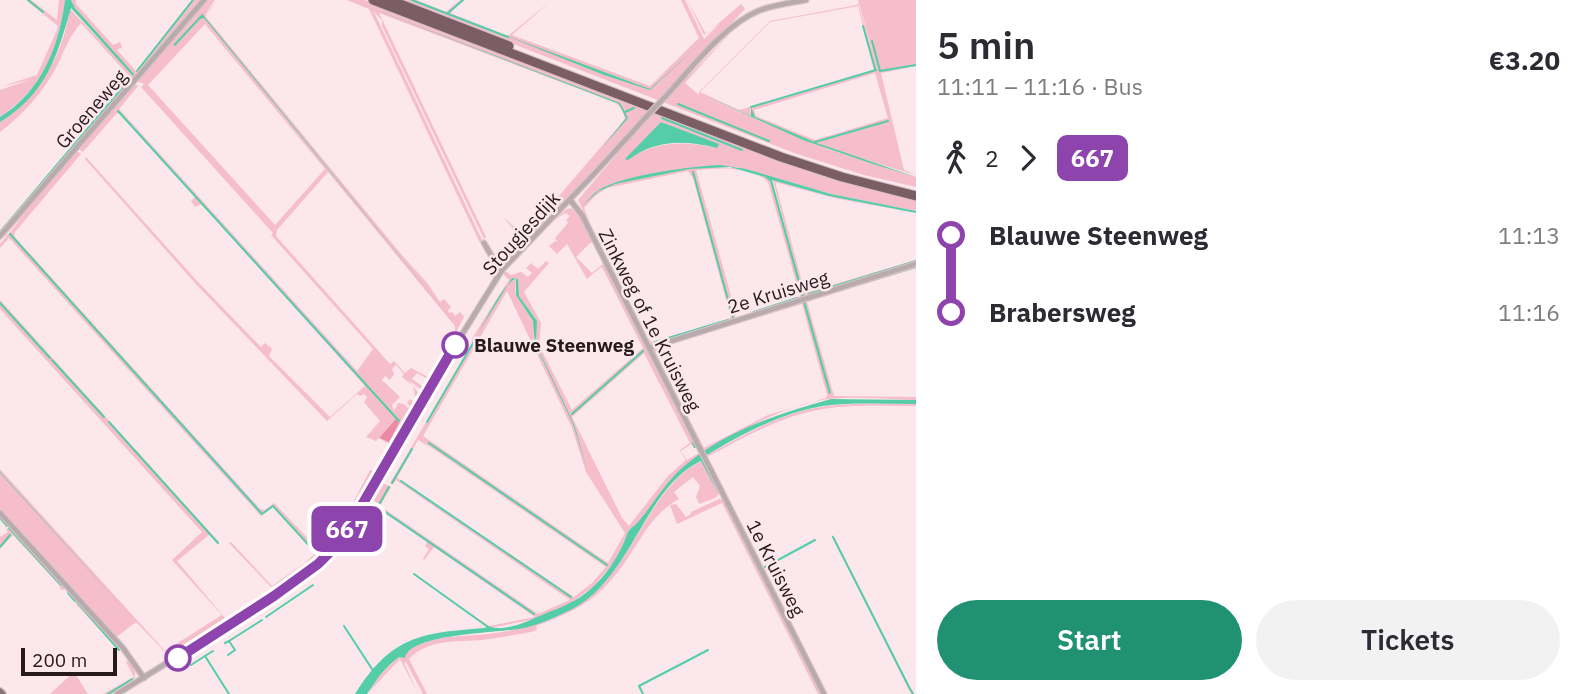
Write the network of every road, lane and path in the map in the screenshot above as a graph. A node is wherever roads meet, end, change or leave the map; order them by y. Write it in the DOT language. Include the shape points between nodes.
graph roads {
  1 [pos="204,0"];
  2 [pos="373,0"];
  3 [pos="390,0"];
  4 [pos="806,0"];
  5 [pos="916,190"];
  6 [pos="916,196"];
  7 [pos="570,200"];
  8 [pos="0,236"];
  9 [pos="484,243"];
  10 [pos="916,264"];
  11 [pos="502,270"];
  12 [pos="649,348"];
  13 [pos="703,455"];
  14 [pos="0,513"];
  15 [pos="144,678"];
  16 [pos="117,694"];
  17 [pos="824,694"];
  1 -- 8 [label="street, Groeneweg"];
  2 -- 6 [label="highway" via="792,161"];
  3 -- 5 [label="highway" via="789,154"];
  4 -- 7 [label="street, Stougjesdijk, bridge" via="768,8 741,20"];
  7 -- 11 [label="street, Stougjesdijk"];
  7 -- 12 [label="street, Zinkweg of 1e Kruisweg" via="582,215"];
  9 -- 11 [label="street"];
  10 -- 12 [label="street, 2e Kruisweg"];
  11 -- 15 [label="street, Stougjesdijk" via="331,551 267,601"];
  12 -- 13 [label="street, Zinkweg of 1e Kruisweg"];
  13 -- 17 [label="street, 1e Kruisweg"];
  14 -- 15 [label="street"];
  15 -- 16 [label="street, Stougjesdijk"];
}
